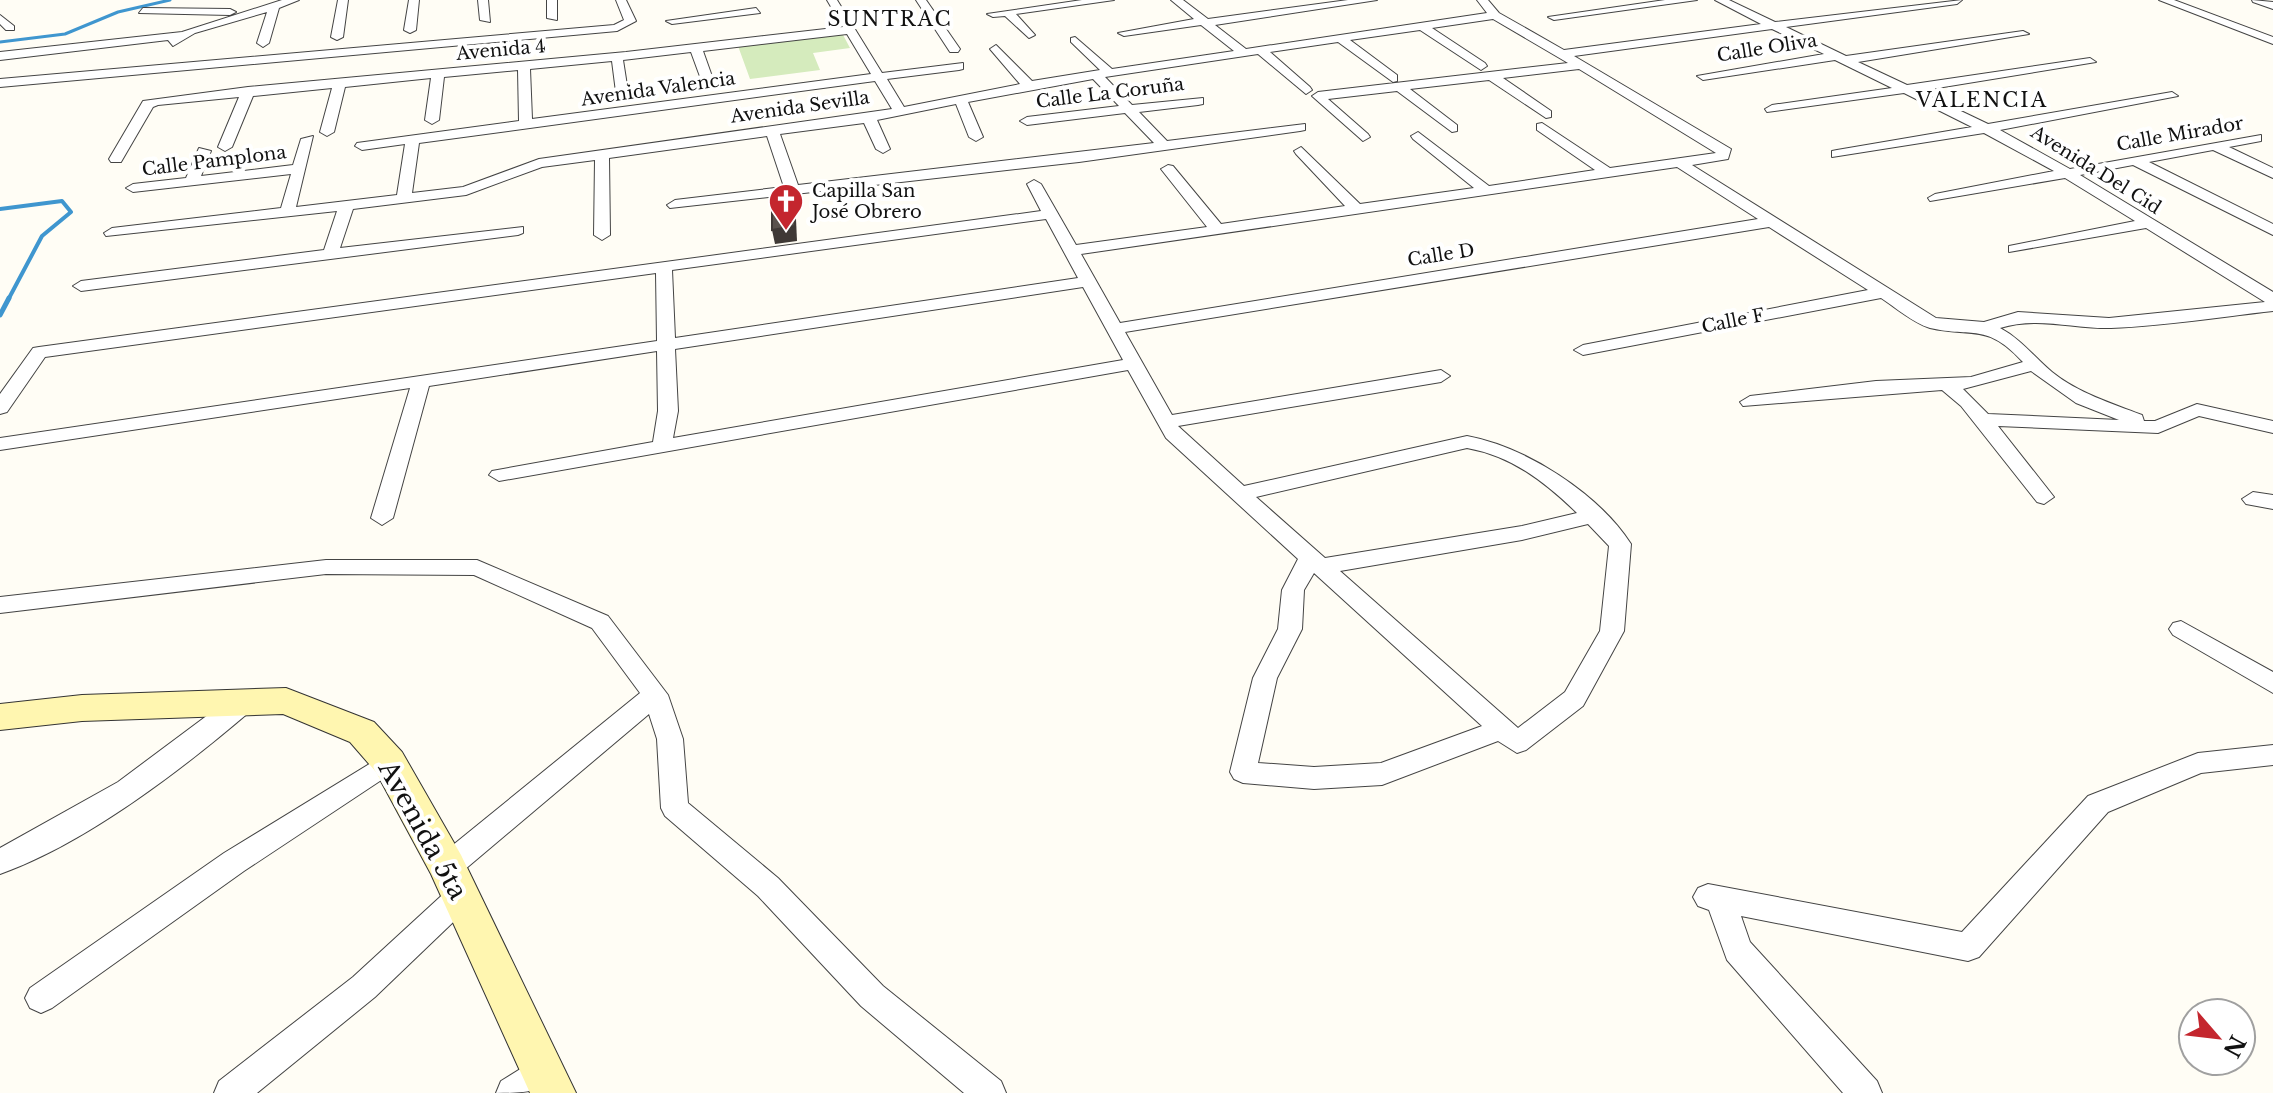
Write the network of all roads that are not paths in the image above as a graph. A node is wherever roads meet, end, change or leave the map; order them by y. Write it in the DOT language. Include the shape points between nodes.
graph roads {
  1 [pos="294,0"];
  2 [pos="343,0"];
  3 [pos="414,0"];
  4 [pos="483,0"];
  5 [pos="552,0"];
  6 [pos="621,0"];
  7 [pos="832,0"];
  8 [pos="921,0"];
  9 [pos="1109,0"];
  10 [pos="1176,0"];
  11 [pos="1266,0"];
  12 [pos="1372,0"];
  13 [pos="1482,0"];
  14 [pos="1604,0"];
  15 [pos="1690,0"];
  16 [pos="1720,0"];
  17 [pos="2164,0"];
  18 [pos="2257,0"];
  19 [pos="1957,1"];
  20 [pos="1094,2"];
  21 [pos="754,5"];
  22 [pos="274,6"];
  23 [pos="2273,6"];
  24 [pos="1621,9"];
  25 [pos="143,11"];
  26 [pos="1008,12"];
  27 [pos="1284,12"];
  28 [pos="252,13"];
  29 [pos="993,14"];
  30 [pos="1495,15"];
  31 [pos="1111,16"];
  32 [pos="1554,17"];
  33 [pos="0,18"];
  34 [pos="553,18"];
  35 [pos="486,20"];
  36 [pos="672,21"];
  37 [pos="1205,22"];
  38 [pos="1422,26"];
  39 [pos="1774,26"];
  40 [pos="10,28"];
  41 [pos="1519,29"];
  42 [pos="410,30"];
  43 [pos="849,30"];
  44 [pos="1124,33"];
  45 [pos="2023,34"];
  46 [pos="183,35"];
  47 [pos="1029,35"];
  48 [pos="337,37"];
  49 [pos="1340,38"];
  50 [pos="769,39"];
  51 [pos="1075,40"];
  52 [pos="2273,41"];
  53 [pos="263,43"];
  54 [pos="696,48"];
  55 [pos="954,49"];
  56 [pos="996,49"];
  57 [pos="1259,49"];
  58 [pos="1591,50"];
  59 [pos="1243,52"];
  60 [pos="1564,54"];
  61 [pos="0,56"];
  62 [pos="617,57"];
  63 [pos="158,58"];
  64 [pos="1842,58"];
  65 [pos="2090,62"];
  66 [pos="65,65"];
  67 [pos="1582,65"];
  68 [pos="524,66"];
  69 [pos="959,66"];
  70 [pos="1481,66"];
  71 [pos="438,74"];
  72 [pos="1103,74"];
  73 [pos="1492,76"];
  74 [pos="1703,76"];
  75 [pos="879,77"];
  76 [pos="55,79"];
  77 [pos="708,82"];
  78 [pos="1396,82"];
  79 [pos="0,83"];
  80 [pos="340,83"];
  81 [pos="1028,85"];
  82 [pos="1907,89"];
  83 [pos="1306,90"];
  84 [pos="248,91"];
  85 [pos="622,92"];
  86 [pos="2172,96"];
  87 [pos="961,101"];
  88 [pos="1198,101"];
  89 [pos="1772,109"];
  90 [pos="1128,110"];
  91 [pos="901,113"];
  92 [pos="869,118"];
  93 [pos="432,120"];
  94 [pos="1027,121"];
  95 [pos="526,126"];
  96 [pos="1300,127"];
  97 [pos="1452,128"];
  98 [pos="1992,129"];
  99 [pos="772,131"];
  100 [pos="327,132"];
  101 [pos="1418,136"];
  102 [pos="976,137"];
  103 [pos="1363,137"];
  104 [pos="2256,138"];
  105 [pos="308,139"];
  106 [pos="412,140"];
  107 [pos="1163,145"];
  108 [pos="362,146"];
  109 [pos="2216,146"];
  110 [pos="225,147"];
  111 [pos="883,149"];
  112 [pos="204,151"];
  113 [pos="1301,151"];
  114 [pos="602,154"];
  115 [pos="1837,154"];
  116 [pos="116,159"];
  117 [pos="2133,160"];
  118 [pos="1680,163"];
  119 [pos="300,169"];
  120 [pos="1168,169"];
  121 [pos="2064,172"];
  122 [pos="1608,173"];
  123 [pos="2273,174"];
  124 [pos="191,182"];
  125 [pos="1034,184"];
  126 [pos="133,188"];
  127 [pos="792,190"];
  128 [pos="1487,191"];
  129 [pos="404,198"];
  130 [pos="1935,198"];
  131 [pos="347,204"];
  132 [pos="675,205"];
  133 [pos="1356,209"];
  134 [pos="288,210"];
  135 [pos="1049,214"];
  136 [pos="1775,221"];
  137 [pos="2148,223"];
  138 [pos="1217,229"];
  139 [pos="518,230"];
  140 [pos="2273,230"];
  141 [pos="112,233"];
  142 [pos="602,235"];
  143 [pos="2015,249"];
  144 [pos="1071,251"];
  145 [pos="330,255"];
  146 [pos="664,266"];
  147 [pos="1086,282"];
  148 [pos="81,286"];
  149 [pos="1884,292"];
  150 [pos="2273,299"];
  151 [pos="2273,306"];
  152 [pos="1985,327"];
  153 [pos="1113,329"];
  154 [pos="666,343"];
  155 [pos="1583,350"];
  156 [pos="1133,364"];
  157 [pos="2034,364"];
  158 [pos="1441,376"];
  159 [pos="421,382"];
  160 [pos="1947,385"];
  161 [pos="1750,402"];
  162 [pos="0,408"];
  163 [pos="1982,420"];
  164 [pos="1166,422"];
  165 [pos="2158,427"];
  166 [pos="2273,427"];
  167 [pos="0,444"];
  168 [pos="662,448"];
  169 [pos="499,475"];
  170 [pos="1239,494"];
  171 [pos="2044,497"];
  172 [pos="1593,516"];
  173 [pos="382,518"];
  174 [pos="1315,563"];
  175 [pos="0,605"];
  176 [pos="2181,629"];
  177 [pos="2273,684"];
  178 [pos="655,695"];
  179 [pos="245,701"];
  180 [pos="0,717"];
  181 [pos="1503,729"];
  182 [pos="2273,755"];
  183 [pos="389,762"];
  184 [pos="0,862"];
  185 [pos="454,881"];
  186 [pos="41,998"];
  187 [pos="536,1086"];
  188 [pos="231,1093"];
  189 [pos="989,1093"];
  190 [pos="1865,1093"];
  1 -- 22 [label="street"];
  2 -- 48 [label="street"];
  3 -- 42 [label="street"];
  4 -- 35 [label="street"];
  5 -- 34 [label="street"];
  6 -- 63 [label="street" via="630,21 617,28"];
  7 -- 43 [label="street"];
  8 -- 55 [label="street"];
  9 -- 20 [label="street"];
  10 -- 37 [label="street"];
  11 -- 27 [label="street"];
  12 -- 27 [label="street"];
  13 -- 30 [label="street"];
  14 -- 24 [label="street"];
  15 -- 24 [label="street"];
  16 -- 39 [label="street, Avenida Del Cid"];
  17 -- 52 [label="street"];
  18 -- 23 [label="street"];
  19 -- 39 [label="street"];
  20 -- 26 [label="street"];
  20 -- 31 [label="street"];
  21 -- 36 [label="street"];
  21 -- 50 [label="street"];
  22 -- 28 [label="street"];
  22 -- 53 [label="street"];
  24 -- 32 [label="street"];
  25 -- 28 [label="street"];
  26 -- 29 [label="street"];
  26 -- 47 [label="street"];
  27 -- 37 [label="street"];
  28 -- 46 [label="street"];
  30 -- 38 [label="street, Avenida Sevilla"];
  30 -- 41 [label="street"];
  33 -- 40 [label="street"];
  37 -- 44 [label="street"];
  37 -- 59 [label="street"];
  38 -- 49 [label="street, Avenida Sevilla"];
  38 -- 70 [label="street"];
  39 -- 58 [label="street"];
  39 -- 64 [label="street, Avenida Del Cid"];
  41 -- 58 [label="street" via="1567,48"];
  41 -- 60 [label="street"];
  43 -- 50 [label="street, Avenida 4"];
  43 -- 75 [label="street"];
  45 -- 64 [label="street, Calle Oliva"];
  46 -- 61 [label="street"];
  46 -- 63 [label="street"];
  49 -- 57 [label="street, Avenida Sevilla"];
  49 -- 78 [label="street"];
  50 -- 54 [label="street, Avenida 4"];
  51 -- 72 [label="street"];
  54 -- 62 [label="street, Avenida 4"];
  54 -- 77 [label="street"];
  56 -- 81 [label="street"];
  57 -- 59 [label="street, Avenida Sevilla"];
  57 -- 83 [label="street"];
  58 -- 60 [label="street"];
  59 -- 72 [label="street, Avenida Sevilla"];
  60 -- 67 [label="street"];
  62 -- 68 [label="street, Avenida 4"];
  62 -- 85 [label="street"];
  63 -- 76 [label="street"];
  64 -- 74 [label="street, Calle Oliva"];
  64 -- 82 [label="street, Avenida Del Cid"];
  65 -- 82 [label="street"];
  66 -- 76 [label="street"];
  67 -- 73 [label="street"];
  67 -- 118 [label="street" via="1724,149 1723,156"];
  68 -- 71 [label="street, Avenida 4"];
  68 -- 95 [label="street"];
  69 -- 75 [label="street, Avenida Valencia"];
  71 -- 80 [label="street, Avenida 4"];
  71 -- 93 [label="street"];
  72 -- 81 [label="street, Avenida Sevilla"];
  72 -- 90 [label="street"];
  73 -- 78 [label="street"];
  73 -- 122 [label="street"];
  75 -- 91 [label="street"];
  75 -- 95 [label="street, Avenida Valencia"];
  76 -- 79 [label="street"];
  78 -- 97 [label="street"];
  78 -- 103 [label="street" via="1318,96"];
  80 -- 84 [label="street, Avenida 4"];
  80 -- 100 [label="street"];
  81 -- 87 [label="street, Avenida Sevilla"];
  82 -- 89 [label="street"];
  82 -- 98 [label="street, Avenida Del Cid"];
  84 -- 110 [label="street"];
  84 -- 116 [label="street, Avenida 4" via="148,104"];
  86 -- 98 [label="street"];
  87 -- 91 [label="street, Avenida Sevilla"];
  87 -- 102 [label="street"];
  88 -- 90 [label="street, Calle La Coruña"];
  90 -- 94 [label="street, Calle La Coruña"];
  90 -- 107 [label="street"];
  91 -- 92 [label="street, Avenida Sevilla"];
  92 -- 99 [label="street, Avenida Sevilla"];
  92 -- 111 [label="street"];
  95 -- 106 [label="street, Avenida Valencia"];
  96 -- 107 [label="street"];
  98 -- 115 [label="street"];
  98 -- 121 [label="street, Avenida Del Cid"];
  99 -- 114 [label="street, Avenida Sevilla"];
  99 -- 127 [label="street"];
  101 -- 128 [label="street"];
  104 -- 109 [label="street, Calle Mirador"];
  105 -- 119 [label="street"];
  106 -- 108 [label="street, Avenida Valencia"];
  106 -- 129 [label="street"];
  107 -- 127 [label="street"];
  109 -- 117 [label="street, Calle Mirador"];
  109 -- 123 [label="street"];
  112 -- 124 [label="street"];
  113 -- 133 [label="street"];
  114 -- 129 [label="street, Avenida Sevilla" via="539,163 481,188"];
  114 -- 142 [label="street"];
  117 -- 121 [label="street, Calle Mirador"];
  117 -- 140 [label="street"];
  118 -- 122 [label="street"];
  118 -- 136 [label="street"];
  119 -- 124 [label="street, Calle Pamplona"];
  119 -- 134 [label="street"];
  120 -- 138 [label="street"];
  121 -- 130 [label="street, Calle Mirador"];
  121 -- 137 [label="street, Avenida Del Cid"];
  122 -- 128 [label="street"];
  124 -- 126 [label="street, Calle Pamplona"];
  125 -- 135 [label="street"];
  127 -- 132 [label="street"];
  128 -- 133 [label="street"];
  129 -- 131 [label="street, Avenida Sevilla"];
  131 -- 134 [label="street, Avenida Sevilla"];
  131 -- 145 [label="street"];
  133 -- 138 [label="street"];
  134 -- 141 [label="street, Avenida Sevilla"];
  135 -- 144 [label="street"];
  135 -- 146 [label="street"];
  136 -- 149 [label="street"];
  136 -- 153 [label="street, Calle D"];
  137 -- 143 [label="street"];
  137 -- 150 [label="street, Avenida Del Cid"];
  138 -- 144 [label="street"];
  139 -- 145 [label="street"];
  144 -- 147 [label="street"];
  145 -- 148 [label="street"];
  146 -- 154 [label="street"];
  146 -- 162 [label="street" via="39,352"];
  147 -- 153 [label="street"];
  147 -- 154 [label="street"];
  149 -- 152 [label="street" via="1932,323"];
  149 -- 155 [label="street, Calle F"];
  151 -- 152 [label="street" via="2109,323 2018,317"];
  152 -- 157 [label="street" via="2017,345"];
  153 -- 156 [label="street"];
  154 -- 159 [label="street"];
  154 -- 168 [label="street" via="668,411"];
  156 -- 164 [label="street"];
  156 -- 168 [label="street"];
  157 -- 160 [label="street" via="1987,381"];
  157 -- 165 [label="street" via="2083,399"];
  158 -- 164 [label="street"];
  159 -- 167 [label="street"];
  159 -- 173 [label="street"];
  160 -- 161 [label="street" via="1876,387"];
  160 -- 163 [label="street"];
  163 -- 165 [label="street"];
  163 -- 171 [label="street"];
  164 -- 170 [label="street"];
  165 -- 166 [label="street" via="2197,410"];
  168 -- 169 [label="street"];
  170 -- 172 [label="street" via="1467,442 1512,455"];
  170 -- 174 [label="street"];
  172 -- 174 [label="street" via="1522,533"];
  172 -- 181 [label="street" via="1620,544 1612,631 1574,699 1517,743"];
  174 -- 181 [label="street"];
  174 -- 181 [label="street" via="1293,590 1290,629 1265,678 1243,772 1314,778 1382,774"];
  175 -- 178 [label="street" via="326,567 477,568 600,622"];
  176 -- 177 [label="street"];
  178 -- 185 [label="street"];
  178 -- 189 [label="street" via="670,739 675,808 768,887 872,996"];
  179 -- 180 [label="street, Avenida 5ta"];
  179 -- 183 [label="street, Avenida 5ta" via="286,701 318,711 362,732"];
  179 -- 184 [label="street" via="139,785 57,835"];
  182 -- 190 [label="street" via="2198,763 2098,804 1968,947 1714,898 1738,950"];
  183 -- 185 [label="street, Avenida 5ta"];
  183 -- 186 [label="street" via="234,862"];
  185 -- 187 [label="street, Avenida 5ta"];
  185 -- 188 [label="street" via="364,987"];
}
